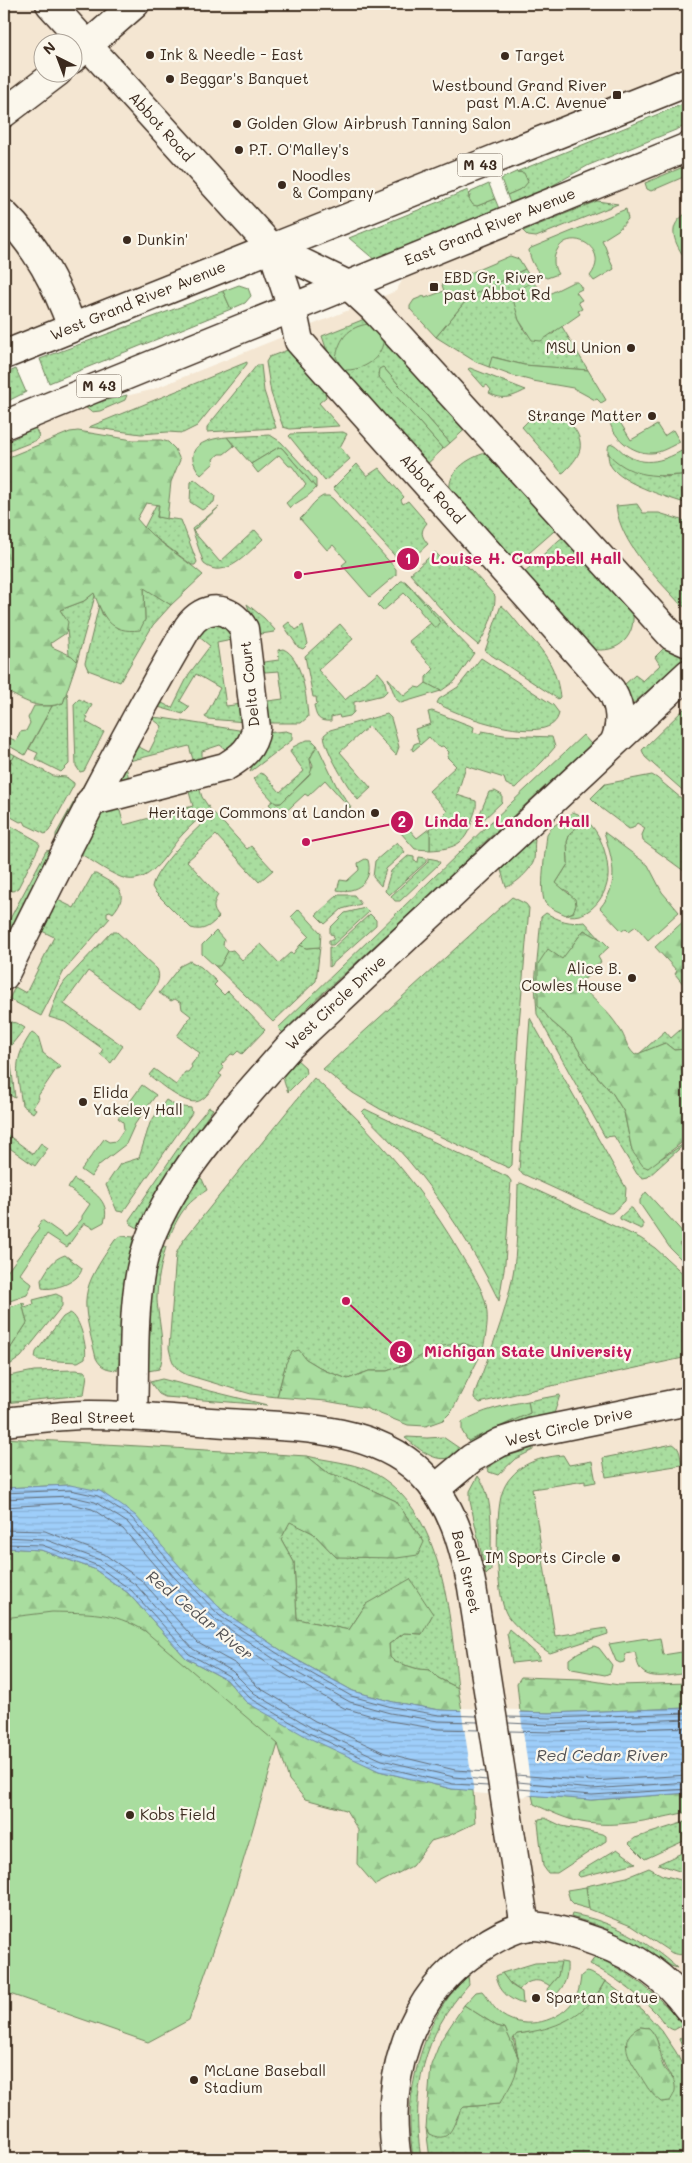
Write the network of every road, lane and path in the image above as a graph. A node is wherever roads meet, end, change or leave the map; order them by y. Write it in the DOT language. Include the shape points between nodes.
graph roads {
  1 [pos="50,4"];
  2 [pos="135,4"];
  3 [pos="68,32"];
  4 [pos="82,50"];
  5 [pos="82,54"];
  6 [pos="45,82"];
  7 [pos="688,82"];
  8 [pos="4,113"];
  9 [pos="688,148"];
  10 [pos="4,214"];
  11 [pos="272,248"];
  12 [pos="348,285"];
  13 [pos="292,308"];
  14 [pos="72,327"];
  15 [pos="4,355"];
  16 [pos="4,425"];
  17 [pos="688,643"];
  18 [pos="688,674"];
  19 [pos="615,741"];
  20 [pos="90,802"];
  21 [pos="4,976"];
  22 [pos="688,1401"];
  23 [pos="133,1416"];
  24 [pos="4,1422"];
  25 [pos="435,1489"];
  26 [pos="524,1927"];
  27 [pos="686,2000"];
  28 [pos="397,2159"];
  1 -- 3 [label="street, Abbot Road"];
  2 -- 4 [label="street"];
  5 -- 11 [label="street, Abbot Road"];
  6 -- 8 [label="street"];
  7 -- 11 [label="street, M 43"];
  9 -- 12 [label="street, East Grand River Avenue / M 43"];
  10 -- 14 [label="street" via="42,260"];
  11 -- 12 [label="street"];
  11 -- 13 [label="street, Abbot Road"];
  11 -- 14 [label="street, West Grand River Avenue / M 43"];
  12 -- 13 [label="street, East Grand River Avenue / M 43"];
  12 -- 17 [label="street" via="380,315 672,636"];
  13 -- 16 [label="street, M 43"];
  13 -- 19 [label="street, Abbot Road" via="299,341 612,690 620,719"];
  14 -- 15 [label="street, West Grand River Avenue / M 43"];
  18 -- 19 [label="street, West Circle Drive"];
  19 -- 23 [label="street, West Circle Drive" via="289,1047 184,1174 150,1238 142,1267 137,1298"];
  20 -- 20 [label="street, Delta Court" via="139,710 193,621 212,610 235,617 244,630 256,728 249,748 240,759 225,767"];
  20 -- 21 [label="street, Delta Court"];
  22 -- 25 [label="street, West Circle Drive" via="530,1433 501,1442 472,1458"];
  23 -- 24 [label="street, Beal Street" via="89,1415"];
  23 -- 25 [label="street, Beal Street" via="292,1427 348,1436 400,1457"];
  25 -- 26 [label="street, Beal Street" via="453,1520 464,1550"];
  26 -- 27 [label="street" via="566,1932 606,1945 649,1969"];
  26 -- 28 [label="street" via="489,1943 456,1967 427,1999 416,2018 400,2058 396,2079"];
}
